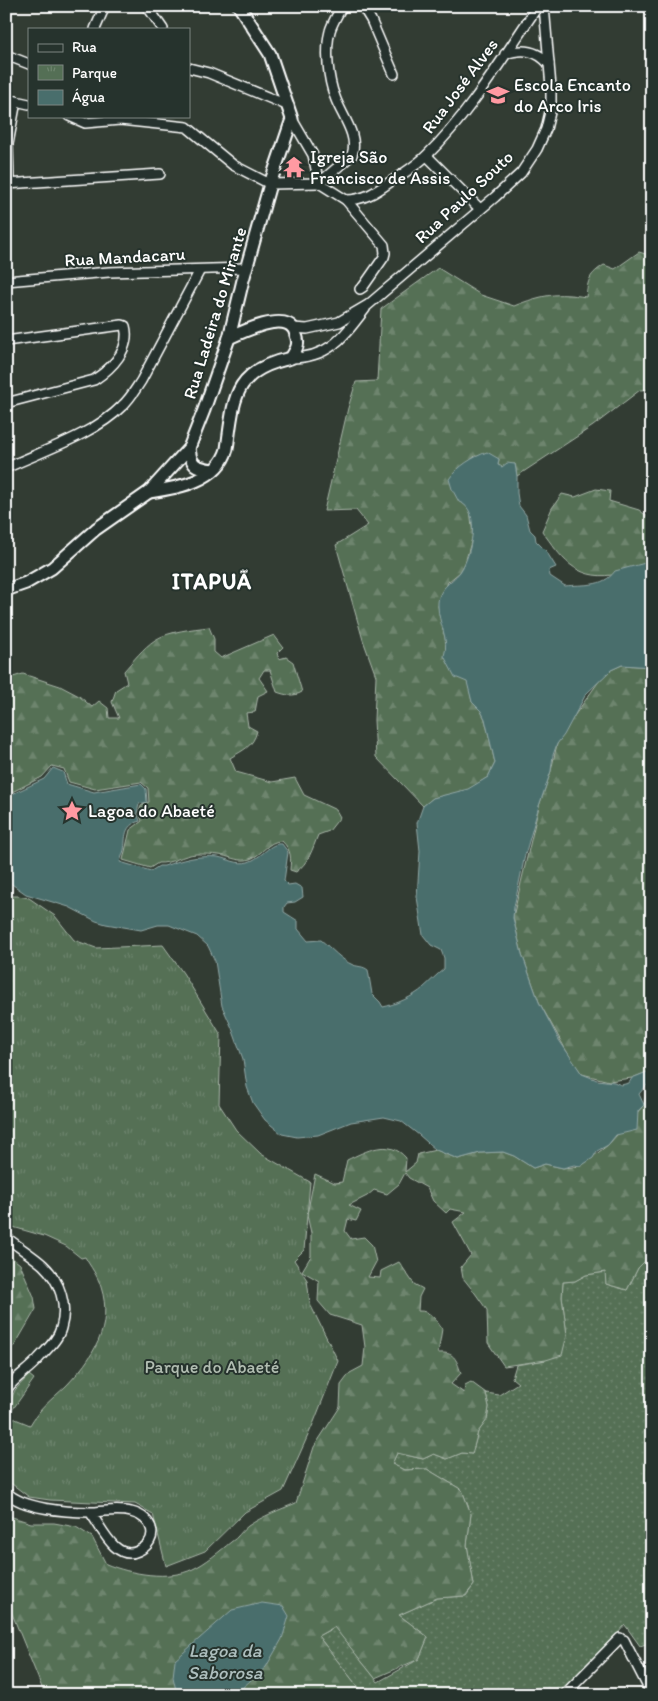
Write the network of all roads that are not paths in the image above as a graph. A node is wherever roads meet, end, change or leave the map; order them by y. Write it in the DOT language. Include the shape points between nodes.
graph roads {
  1 [pos="105,6"];
  2 [pos="147,6"];
  3 [pos="239,6"];
  4 [pos="342,6"];
  5 [pos="374,6"];
  6 [pos="538,6"];
  7 [pos="544,6"];
  8 [pos="363,7"];
  9 [pos="95,28"];
  10 [pos="162,28"];
  11 [pos="505,54"];
  12 [pos="6,55"];
  13 [pos="28,64"];
  14 [pos="549,64"];
  15 [pos="190,68"];
  16 [pos="394,74"];
  17 [pos="11,100"];
  18 [pos="28,104"];
  19 [pos="289,106"];
  20 [pos="74,118"];
  21 [pos="292,119"];
  22 [pos="427,156"];
  23 [pos="160,174"];
  24 [pos="319,183"];
  25 [pos="7,184"];
  26 [pos="270,184"];
  27 [pos="346,200"];
  28 [pos="480,209"];
  29 [pos="246,268"];
  30 [pos="200,270"];
  31 [pos="6,282"];
  32 [pos="360,289"];
  33 [pos="368,305"];
  34 [pos="293,328"];
  35 [pos="229,338"];
  36 [pos="6,341"];
  37 [pos="291,358"];
  38 [pos="6,403"];
  39 [pos="189,448"];
  40 [pos="6,468"];
  41 [pos="213,470"];
  42 [pos="149,492"];
  43 [pos="6,590"];
  44 [pos="6,1238"];
  45 [pos="6,1390"];
  46 [pos="6,1492"];
  47 [pos="90,1512"];
  48 [pos="564,1695"];
  49 [pos="652,1695"];
  1 -- 9 [label="street"];
  2 -- 10 [label="street"];
  3 -- 19 [label="street" via="270,54"];
  4 -- 8 [label="street"];
  4 -- 24 [label="street" via="330,30 327,46 333,89 354,148 352,155"];
  5 -- 8 [label="street"];
  6 -- 11 [label="street, Rua José Alves"];
  7 -- 14 [label="street, Rua Paulo Souto"];
  8 -- 16 [label="street"];
  11 -- 14 [label="street" via="527,50"];
  11 -- 22 [label="street, Rua José Alves" via="465,112"];
  12 -- 13 [label="street"];
  14 -- 28 [label="street, Rua Paulo Souto" via="551,108 537,149 521,173"];
  15 -- 19 [label="street"];
  17 -- 18 [label="street"];
  17 -- 25 [label="street"];
  19 -- 21 [label="street"];
  20 -- 26 [label="street" via="85,123 120,120 187,127 233,165"];
  21 -- 24 [label="street" via="313,156"];
  21 -- 26 [label="street, Rua Ladeira do Mirante"];
  22 -- 27 [label="street, Rua José Alves" via="374,193"];
  22 -- 28 [label="street"];
  23 -- 25 [label="street"];
  24 -- 26 [label="street"];
  24 -- 27 [label="street"];
  26 -- 29 [label="street, Rua Ladeira do Mirante"];
  27 -- 32 [label="street" via="384,245 384,257"];
  28 -- 33 [label="street, Rua Paulo Souto"];
  29 -- 30 [label="street, Rua Mandacaru"];
  29 -- 35 [label="street, Rua Ladeira do Mirante"];
  30 -- 31 [label="street, Rua Mandacaru" via="109,272"];
  30 -- 40 [label="street" via="131,397 96,427"];
  33 -- 34 [label="street, Rua Paulo Souto" via="340,322"];
  33 -- 37 [label="street, Rua Paulo Souto" via="333,345 322,352"];
  34 -- 35 [label="street, Rua Paulo Souto" via="288,324 268,323"];
  34 -- 37 [label="street" via="298,345"];
  35 -- 39 [label="street, Rua Ladeira do Mirante"];
  36 -- 38 [label="street" via="116,326 125,326 126,341 114,363 94,380"];
  37 -- 41 [label="street, Rua Paulo Souto" via="264,366 244,380 234,400 225,455"];
  39 -- 41 [label="street" via="193,464"];
  39 -- 42 [label="street, Rua Ladeira do Mirante"];
  41 -- 42 [label="street, Rua Paulo Souto" via="194,482"];
  42 -- 43 [label="street, Rua Ladeira do Mirante" via="96,529 52,568 26,584"];
  44 -- 45 [label="street" via="53,1276 62,1294 64,1311 54,1342"];
  46 -- 47 [label="street" via="26,1504"];
  47 -- 47 [label="street" via="114,1548 124,1553 134,1553 146,1547 152,1538 151,1526 144,1516 130,1511"];
  48 -- 49 [label="street" via="622,1639"];
}
